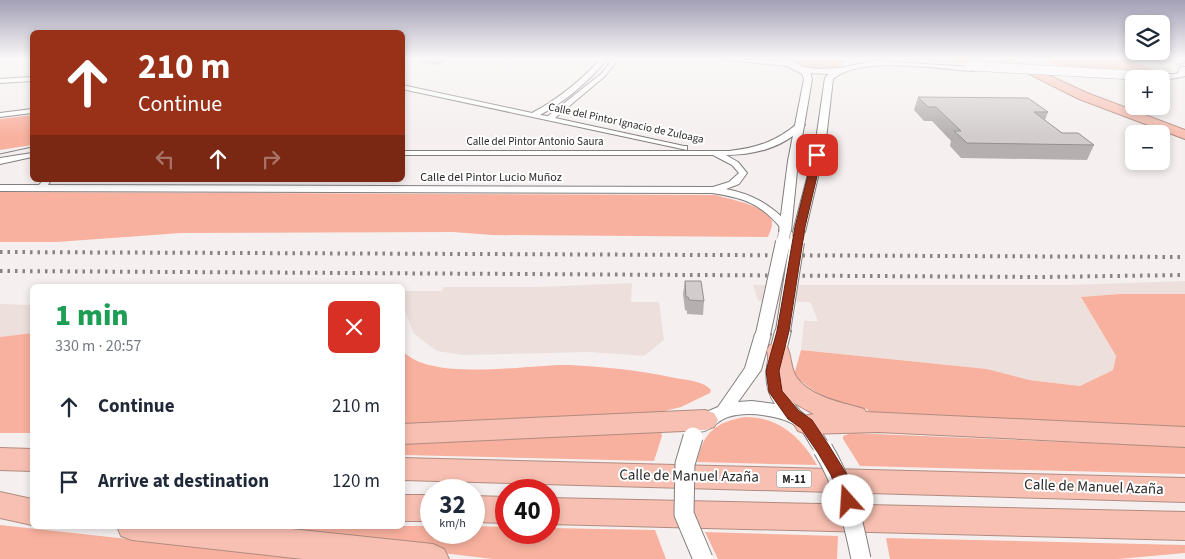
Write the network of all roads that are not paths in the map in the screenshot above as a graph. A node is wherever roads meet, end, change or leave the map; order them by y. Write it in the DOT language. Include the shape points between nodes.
graph roads {
  1 [pos="580,84"];
  2 [pos="592,84"];
  3 [pos="807,84"];
  4 [pos="828,84"];
  5 [pos="1038,84"];
  6 [pos="1058,84"];
  7 [pos="1064,84"];
  8 [pos="1087,84"];
  9 [pos="405,88"];
  10 [pos="1125,99"];
  11 [pos="30,111"];
  12 [pos="0,115"];
  13 [pos="534,115"];
  14 [pos="1159,115"];
  15 [pos="550,118"];
  16 [pos="801,125"];
  17 [pos="1137,125"];
  18 [pos="1184,127"];
  19 [pos="1170,138"];
  20 [pos="656,142"];
  21 [pos="1185,144"];
  22 [pos="405,153"];
  23 [pos="668,153"];
  24 [pos="710,153"];
  25 [pos="30,155"];
  26 [pos="0,161"];
  27 [pos="30,163"];
  28 [pos="0,167"];
  29 [pos="48,184"];
  30 [pos="0,188"];
  31 [pos="712,190"];
  32 [pos="785,228"];
  33 [pos="775,338"];
  34 [pos="800,420"];
  35 [pos="878,422"];
  36 [pos="707,423"];
  37 [pos="405,434"];
  38 [pos="1185,438"];
  39 [pos="30,446"];
  40 [pos="0,447"];
  41 [pos="0,459"];
  42 [pos="30,460"];
  43 [pos="405,469"];
  44 [pos="1185,490"];
  45 [pos="0,501"];
  46 [pos="30,501"];
  47 [pos="0,505"];
  48 [pos="405,508"];
  49 [pos="420,508"];
  50 [pos="560,511"];
  51 [pos="30,512"];
  52 [pos="1185,526"];
  53 [pos="159,529"];
  54 [pos="433,559"];
  55 [pos="703,559"];
  56 [pos="860,559"];
  1 -- 13 [label="street" via="550,108"];
  2 -- 15 [label="street"];
  3 -- 16 [label="street"];
  4 -- 33 [label="street, bridge" via="820,147"];
  5 -- 17 [label="highway"];
  6 -- 18 [label="highway" via="1083,96"];
  7 -- 18 [label="highway"];
  8 -- 10 [label="highway"];
  9 -- 13 [label="street, Calle del Pintor Ignacio de Zuloaga"];
  11 -- 12 [label="street"];
  13 -- 15 [label="street, Calle del Pintor Ignacio de Zuloaga"];
  14 -- 18 [label="highway"];
  15 -- 20 [label="street, Calle del Pintor Ignacio de Zuloaga"];
  16 -- 24 [label="street, Calle del Pintor Antonio Saura" via="771,146"];
  16 -- 32 [label="street"];
  19 -- 21 [label="highway"];
  20 -- 23 [label="street" via="668,147"];
  20 -- 24 [label="street, Calle del Pintor Ignacio de Zuloaga"];
  22 -- 23 [label="street, Calle del Pintor Antonio Saura"];
  23 -- 24 [label="street, Calle del Pintor Antonio Saura"];
  24 -- 31 [label="street, Calle del Pintor Ignacio de Zuloaga" via="730,160 743,173 741,179 732,185"];
  25 -- 26 [label="street"];
  27 -- 28 [label="street"];
  29 -- 30 [label="street, Calle del Pintor Lucio Muñoz"];
  29 -- 31 [label="street, Calle del Pintor Lucio Muñoz"];
  31 -- 32 [label="street, Calle del Pintor Lucio Muñoz" via="736,194 765,205"];
  32 -- 33 [label="street, bridge"];
  33 -- 34 [label="street" via="772,371 776,392"];
  33 -- 35 [label="highway" via="785,381 805,398 825,408"];
  33 -- 36 [label="street" via="733,396"];
  34 -- 35 [label="highway"];
  34 -- 36 [label="street" via="783,411 759,407"];
  34 -- 56 [label="street, bridge" via="838,473 853,515"];
  35 -- 38 [label="highway"];
  36 -- 37 [label="highway"];
  36 -- 55 [label="street, bridge" via="685,464 684,514"];
  39 -- 40 [label="highway"];
  41 -- 42 [label="highway"];
  43 -- 44 [label="highway, Calle de Manuel Azaña / M-11"];
  45 -- 46 [label="highway"];
  47 -- 51 [label="highway"];
  48 -- 49 [label="highway"];
  50 -- 52 [label="highway"];
  53 -- 54 [label="highway"];
}
